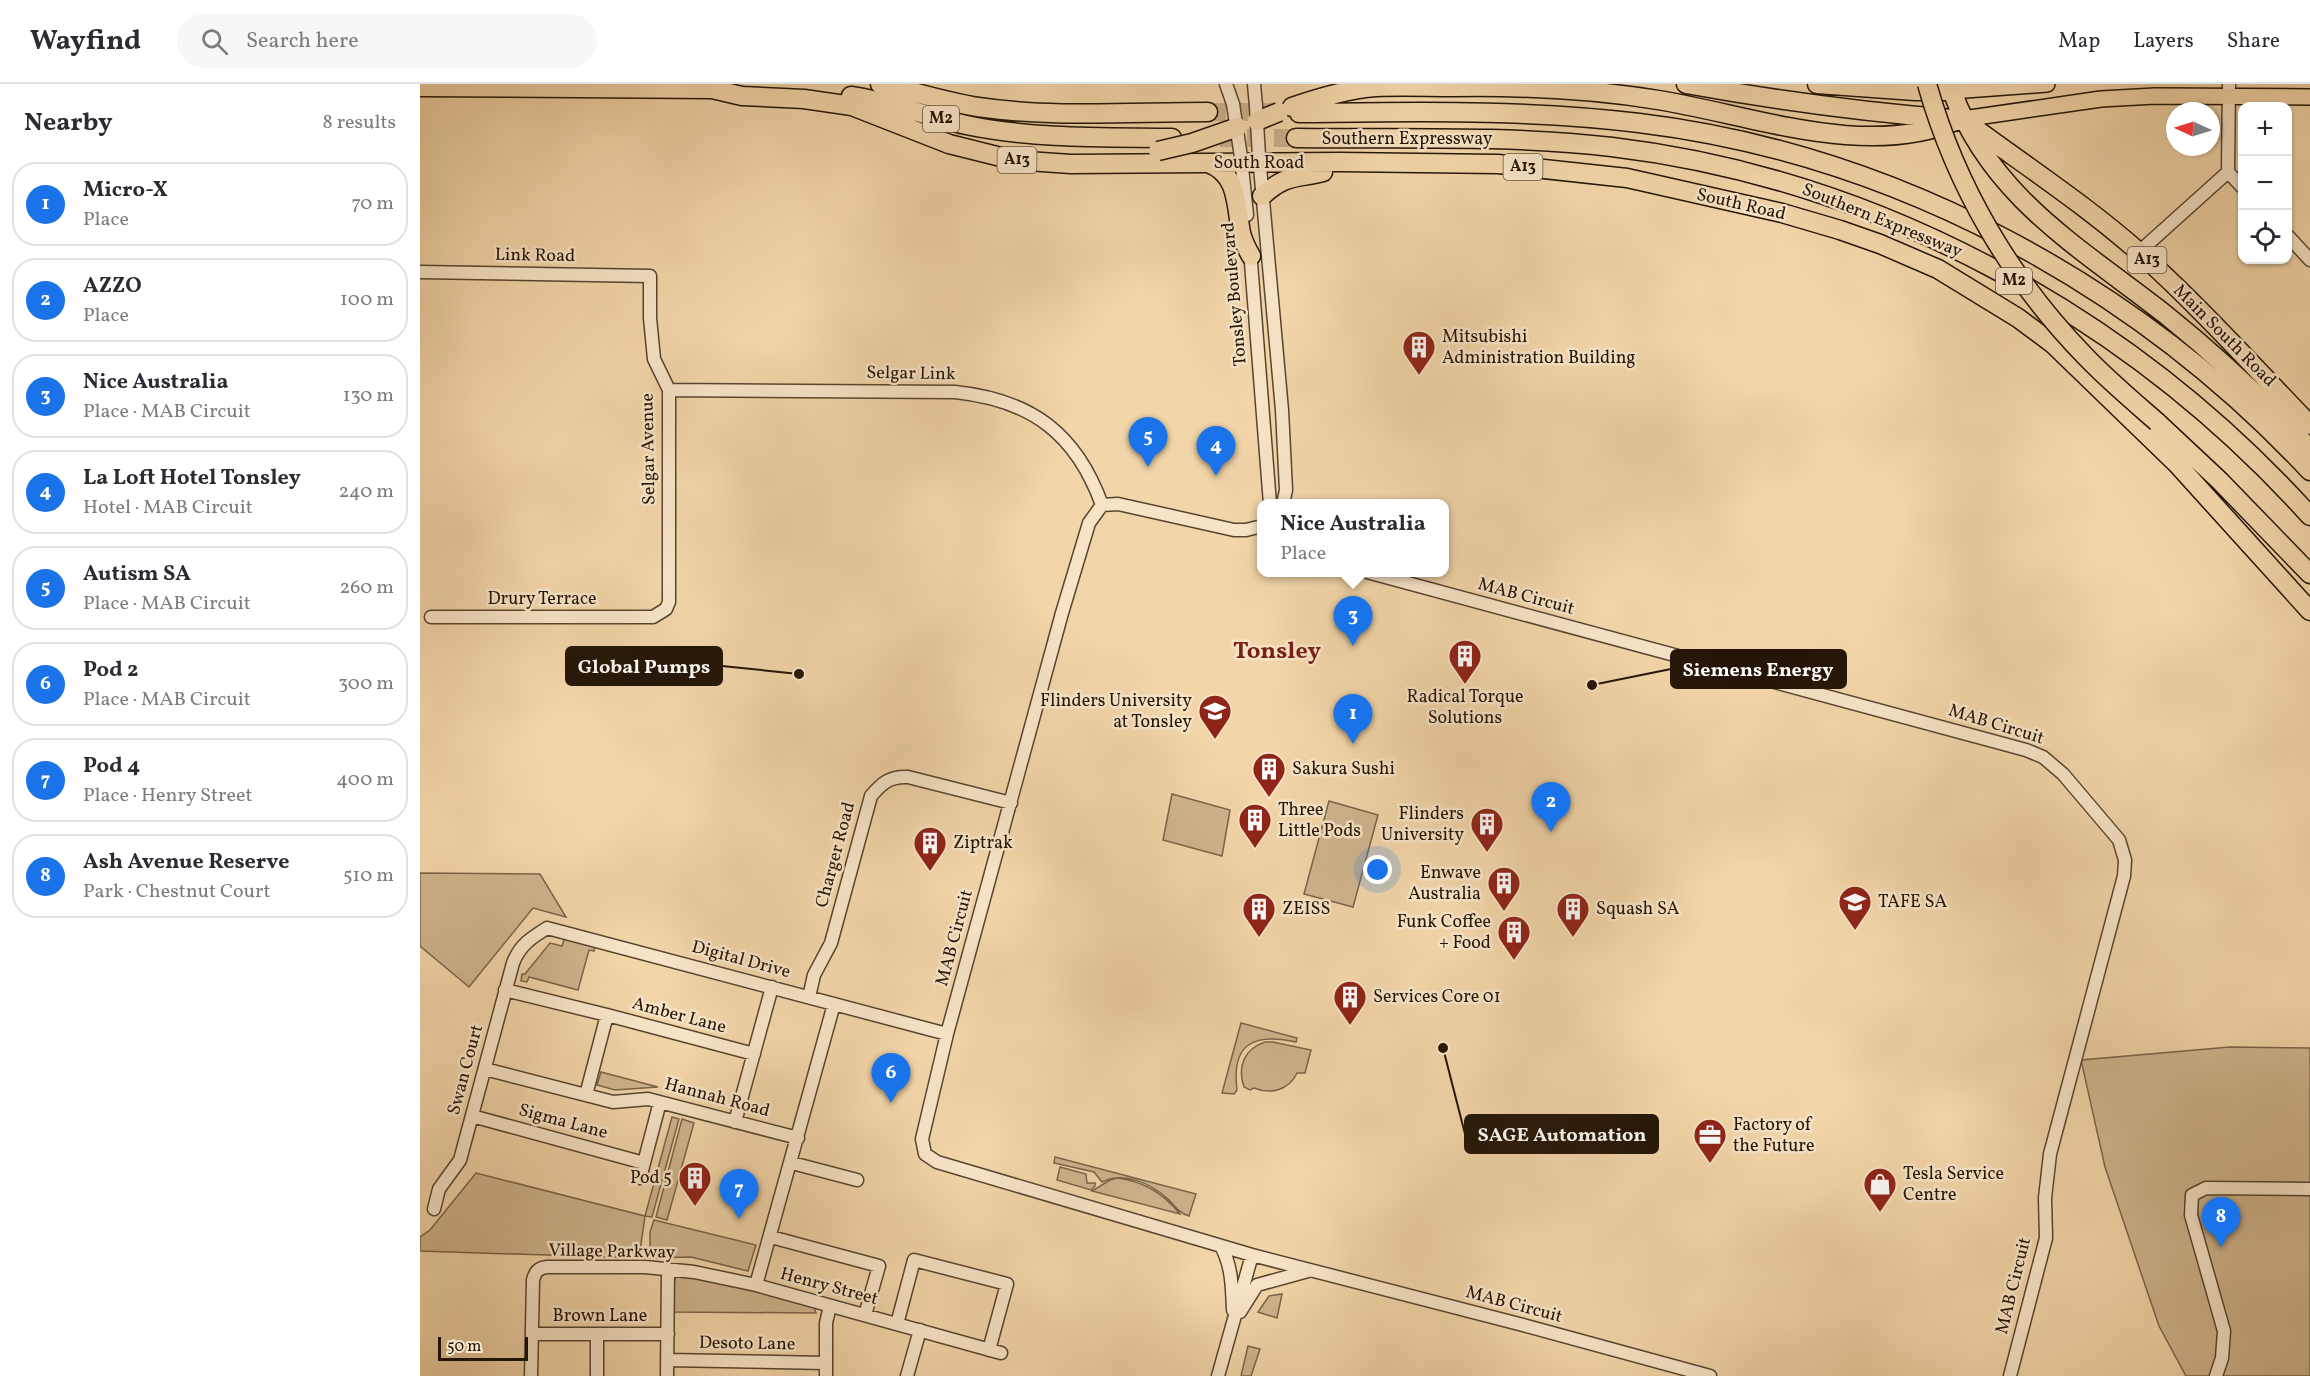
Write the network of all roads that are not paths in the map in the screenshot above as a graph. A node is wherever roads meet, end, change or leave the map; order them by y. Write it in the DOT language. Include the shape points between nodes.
graph roads {
  1 [pos="880,84"];
  2 [pos="1226,84"];
  3 [pos="1254,84"];
  4 [pos="1686,84"];
  5 [pos="1819,84"];
  6 [pos="2047,84"];
  7 [pos="520,85"];
  8 [pos="1917,86"];
  9 [pos="1998,86"];
  10 [pos="420,87"];
  11 [pos="1951,87"];
  12 [pos="712,89"];
  13 [pos="2229,90"];
  14 [pos="2310,97"];
  15 [pos="1208,112"];
  16 [pos="1256,113"];
  17 [pos="1299,113"];
  18 [pos="1960,120"];
  19 [pos="1238,127"];
  20 [pos="1172,138"];
  21 [pos="1296,138"];
  22 [pos="1251,159"];
  23 [pos="1340,162"];
  24 [pos="1208,163"];
  25 [pos="1088,164"];
  26 [pos="2228,172"];
  27 [pos="1627,178"];
  28 [pos="2238,183"];
  29 [pos="1262,196"];
  30 [pos="2292,240"];
  31 [pos="2139,252"];
  32 [pos="1251,256"];
  33 [pos="2310,260"];
  34 [pos="420,272"];
  35 [pos="650,276"];
  36 [pos="2007,277"];
  37 [pos="669,390"];
  38 [pos="2310,425"];
  39 [pos="2310,449"];
  40 [pos="2310,471"];
  41 [pos="1270,499"];
  42 [pos="1284,499"];
  43 [pos="1102,505"];
  44 [pos="2310,516"];
  45 [pos="1257,527"];
  46 [pos="2297,560"];
  47 [pos="2310,574"];
  48 [pos="1382,577"];
  49 [pos="2310,586"];
  50 [pos="2310,610"];
  51 [pos="431,617"];
  52 [pos="653,617"];
  53 [pos="1011,803"];
  54 [pos="529,939"];
  55 [pos="772,987"];
  56 [pos="505,990"];
  57 [pos="809,997"];
  58 [pos="834,1004"];
  59 [pos="607,1015"];
  60 [pos="947,1034"];
  61 [pos="754,1054"];
  62 [pos="485,1069"];
  63 [pos="586,1095"];
  64 [pos="660,1102"];
  65 [pos="472,1116"];
  66 [pos="735,1122"];
  67 [pos="798,1138"];
  68 [pos="644,1163"];
  69 [pos="792,1163"];
  70 [pos="640,1178"];
  71 [pos="857,1180"];
  72 [pos="2310,1189"];
  73 [pos="434,1209"];
  74 [pos="771,1237"];
  75 [pos="1221,1246"];
  76 [pos="1252,1256"];
  77 [pos="668,1269"];
  78 [pos="1309,1270"];
  79 [pos="756,1285"];
  80 [pos="830,1306"];
  81 [pos="865,1315"];
  82 [pos="1233,1323"];
  83 [pos="897,1324"];
  84 [pos="920,1330"];
  85 [pos="532,1334"];
  86 [pos="597,1334"];
  87 [pos="668,1334"];
  88 [pos="668,1360"];
  89 [pos="826,1363"];
  90 [pos="531,1376"];
  91 [pos="597,1376"];
  92 [pos="667,1376"];
  93 [pos="826,1376"];
  94 [pos="907,1376"];
  95 [pos="1218,1376"];
  96 [pos="1710,1376"];
  97 [pos="2010,1376"];
  98 [pos="2216,1376"];
  1 -- 15 [label="highway, M2" via="996,110"];
  2 -- 19 [label="street, Tonsley Boulevard, bridge"];
  3 -- 16 [label="street, Tonsley Boulevard"];
  4 -- 18 [label="highway" via="1889,114"];
  5 -- 8 [label="highway"];
  6 -- 9 [label="main road"];
  7 -- 10 [label="highway, South Road"];
  7 -- 12 [label="highway, South Road"];
  8 -- 11 [label="highway"];
  8 -- 18 [label="main road" via="1933,108"];
  8 -- 46 [label="highway, bridge" via="1992,236 2057,326"];
  9 -- 11 [label="main road" via="1973,90"];
  11 -- 18 [label="highway"];
  12 -- 20 [label="highway, M2" via="827,92 1012,132"];
  12 -- 25 [label="highway, South Road / A13" via="742,96 852,106 930,138 998,157"];
  13 -- 14 [label="main road"];
  13 -- 18 [label="main road" via="2101,99"];
  13 -- 26 [label="street"];
  16 -- 18 [label="highway, bridge" via="1375,87 1497,86 1659,100 1851,135 1919,132"];
  16 -- 19 [label="highway"];
  16 -- 22 [label="street, Tonsley Boulevard, bridge"];
  17 -- 40 [label="highway, Southern Expressway / M2" via="1572,116 1683,129 1787,153 1910,195 2025,249 2131,315 2211,377"];
  18 -- 31 [label="highway, Main South Road / A13"];
  18 -- 39 [label="highway" via="1990,165 2032,211 2214,355"];
  19 -- 22 [label="street, Tonsley Boulevard, bridge"];
  19 -- 25 [label="highway, bridge" via="1192,143"];
  21 -- 36 [label="highway, Southern Expressway / M2" via="1541,140 1716,165 1859,208 1922,233"];
  22 -- 23 [label="highway, South Road / A13"];
  22 -- 24 [label="highway, South Road / A13"];
  22 -- 29 [label="street, Tonsley Boulevard"];
  22 -- 32 [label="street, Tonsley Boulevard"];
  23 -- 27 [label="highway, South Road / A13" via="1498,165"];
  23 -- 29 [label="highway" via="1325,171 1279,183"];
  24 -- 25 [label="highway, South Road / A13"];
  24 -- 32 [label="highway" via="1219,168 1229,180 1237,201 1241,236"];
  26 -- 28 [label="street"];
  26 -- 31 [label="street"];
  27 -- 36 [label="highway" via="1651,178 1732,192 1821,214"];
  27 -- 50 [label="highway, South Road / A13" via="1782,213 1880,244 1972,288 2029,325 2068,357 2177,464"];
  29 -- 42 [label="street, Tonsley Boulevard" via="1282,410"];
  30 -- 33 [label="street"];
  31 -- 38 [label="highway, Main South Road / A13"];
  32 -- 41 [label="street, Tonsley Boulevard"];
  34 -- 35 [label="street, Link Road"];
  35 -- 37 [label="street, Selgar Avenue" via="654,359"];
  36 -- 44 [label="highway, Southern Expressway / M2" via="2122,350 2192,403 2258,462"];
  37 -- 43 [label="street, Selgar Link" via="955,392 1005,401 1028,411 1058,434 1083,463"];
  37 -- 52 [label="street, Selgar Avenue" via="669,602 666,609"];
  43 -- 45 [label="street" via="1118,504 1234,530"];
  43 -- 53 [label="street, MAB Circuit" via="1089,523"];
  46 -- 47 [label="highway"];
  46 -- 49 [label="highway"];
  48 -- 97 [label="street, MAB Circuit" via="2026,750 2043,757 2063,774 2120,840 2124,876 2050,1154 2046,1238"];
  51 -- 52 [label="street, Drury Terrace"];
  53 -- 57 [label="street, Charger Road" via="908,777 882,783 871,796 831,943 814,975"];
  53 -- 60 [label="street, MAB Circuit"];
  54 -- 55 [label="street, Digital Drive" via="547,928 557,929"];
  54 -- 56 [label="street, Swan Court" via="519,950"];
  55 -- 57 [label="street, Digital Drive"];
  55 -- 61 [label="street"];
  56 -- 59 [label="street"];
  56 -- 62 [label="street, Swan Court"];
  57 -- 58 [label="street, Digital Drive"];
  58 -- 60 [label="street, Digital Drive"];
  58 -- 67 [label="street, Henry Street"];
  59 -- 61 [label="street, Amber Lane"];
  59 -- 63 [label="street, Amber Lane"];
  60 -- 75 [label="street, MAB Circuit" via="922,1139 925,1154 937,1162"];
  61 -- 66 [label="street"];
  62 -- 63 [label="street, Hannah Road"];
  62 -- 65 [label="street, Swan Court"];
  63 -- 64 [label="street, Hannah Road" via="613,1102"];
  64 -- 66 [label="street, Hannah Road"];
  64 -- 68 [label="street"];
  65 -- 68 [label="street, Sigma Lane"];
  65 -- 73 [label="street, Swan Court" via="460,1160 439,1189"];
  66 -- 67 [label="street, Hannah Road"];
  67 -- 69 [label="street, Henry Street"];
  68 -- 70 [label="street"];
  69 -- 71 [label="street"];
  69 -- 74 [label="street, Henry Street"];
  72 -- 98 [label="street" via="2206,1188 2192,1196 2191,1215 2224,1331"];
  74 -- 79 [label="street, Henry Street"];
  74 -- 81 [label="street" via="879,1266"];
  75 -- 76 [label="street, MAB Circuit"];
  75 -- 82 [label="street" via="1232,1279"];
  76 -- 78 [label="street, MAB Circuit"];
  76 -- 82 [label="street"];
  77 -- 79 [label="street, Village Parkway"];
  77 -- 85 [label="street, Village Parkway" via="540,1268 532,1280"];
  77 -- 87 [label="street"];
  78 -- 82 [label="street" via="1257,1285"];
  78 -- 96 [label="street, MAB Circuit"];
  79 -- 80 [label="street, Henry Street"];
  80 -- 81 [label="street, Henry Street"];
  80 -- 89 [label="street"];
  81 -- 83 [label="street, Henry Street"];
  82 -- 95 [label="street"];
  83 -- 84 [label="street, Henry Street"];
  83 -- 84 [label="street, Henry Street" via="914,1260 1007,1284 995,1351"];
  84 -- 94 [label="street"];
  85 -- 86 [label="street, Brown Lane"];
  85 -- 90 [label="street, Village Parkway"];
  86 -- 87 [label="street, Brown Lane"];
  86 -- 91 [label="street"];
  87 -- 88 [label="street"];
  88 -- 89 [label="street, Desoto Lane"];
  88 -- 92 [label="street"];
  89 -- 93 [label="street"];
}
